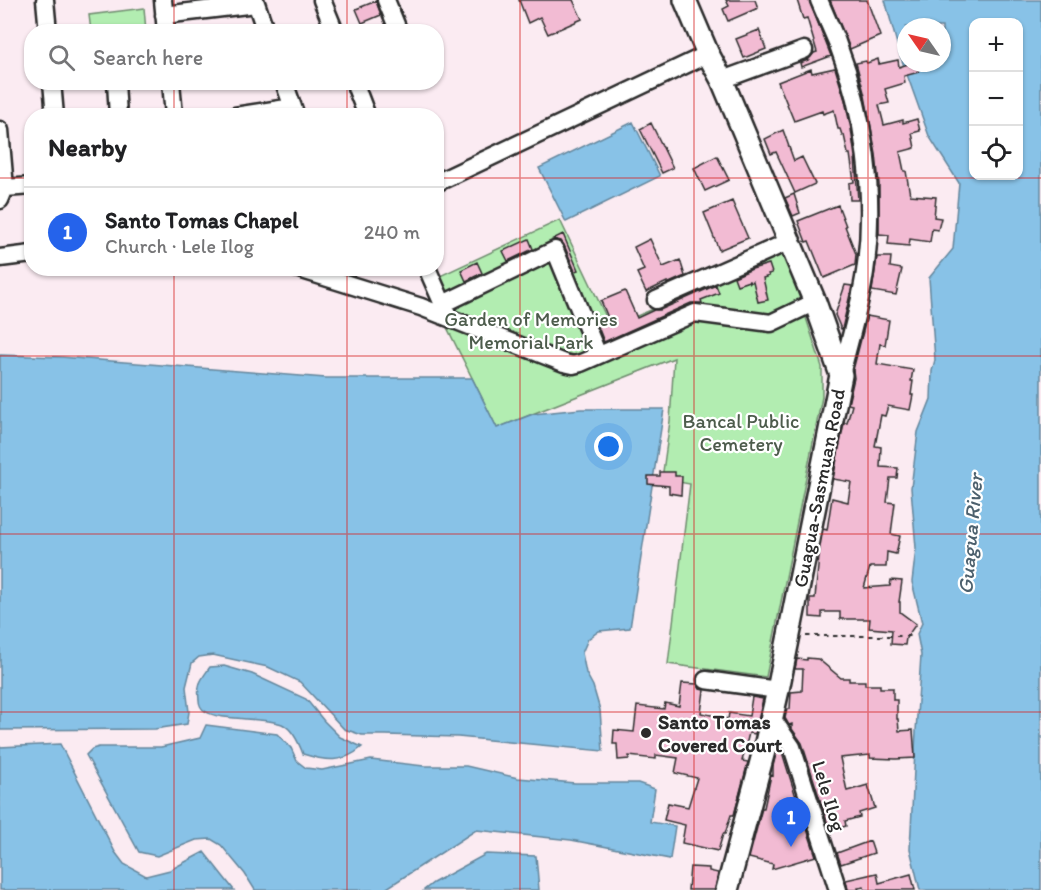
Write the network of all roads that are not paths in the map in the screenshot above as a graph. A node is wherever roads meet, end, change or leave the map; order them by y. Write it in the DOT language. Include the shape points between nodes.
graph roads {
  1 [pos="45,0"];
  2 [pos="322,0"];
  3 [pos="386,0"];
  4 [pos="686,0"];
  5 [pos="819,0"];
  6 [pos="255,2"];
  7 [pos="164,15"];
  8 [pos="47,24"];
  9 [pos="263,24"];
  10 [pos="332,24"];
  11 [pos="396,24"];
  12 [pos="804,50"];
  13 [pos="708,54"];
  14 [pos="722,80"];
  15 [pos="53,90"];
  16 [pos="116,90"];
  17 [pos="172,90"];
  18 [pos="287,90"];
  19 [pos="357,90"];
  20 [pos="55,108"];
  21 [pos="118,108"];
  22 [pos="173,108"];
  23 [pos="294,108"];
  24 [pos="364,108"];
  25 [pos="0,130"];
  26 [pos="444,179"];
  27 [pos="24,188"];
  28 [pos="3,194"];
  29 [pos="790,242"];
  30 [pos="24,255"];
  31 [pos="0,258"];
  32 [pos="322,276"];
  33 [pos="431,276"];
  34 [pos="656,300"];
  35 [pos="815,302"];
  36 [pos="446,311"];
  37 [pos="598,355"];
  38 [pos="841,375"];
  39 [pos="706,680"];
  40 [pos="778,690"];
  41 [pos="772,718"];
  42 [pos="729,888"];
  43 [pos="838,890"];
  1 -- 8 [label="street"];
  2 -- 10 [label="street"];
  3 -- 11 [label="street"];
  4 -- 13 [label="main road, Guagua-Sasmuan Road"];
  5 -- 38 [label="street" via="856,102 869,179 865,272"];
  6 -- 7 [label="street"];
  6 -- 9 [label="street"];
  12 -- 14 [label="street"];
  13 -- 14 [label="main road, Guagua-Sasmuan Road"];
  13 -- 26 [label="street"];
  14 -- 29 [label="main road, Guagua-Sasmuan Road"];
  15 -- 20 [label="street"];
  16 -- 21 [label="street"];
  17 -- 22 [label="street"];
  18 -- 23 [label="street"];
  19 -- 24 [label="street"];
  25 -- 28 [label="street"];
  27 -- 28 [label="street"];
  29 -- 34 [label="street"];
  29 -- 35 [label="main road, Guagua-Sasmuan Road"];
  30 -- 31 [label="street"];
  32 -- 36 [label="street"];
  33 -- 36 [label="street"];
  35 -- 37 [label="street" via="771,323 695,314"];
  35 -- 38 [label="main road, Guagua-Sasmuan Road"];
  36 -- 37 [label="street" via="564,363 573,365"];
  36 -- 37 [label="street" via="555,250"];
  38 -- 40 [label="main road, Guagua-Sasmuan Road"];
  39 -- 40 [label="street"];
  40 -- 41 [label="main road, Guagua-Sasmuan Road"];
  41 -- 42 [label="main road, Guagua-Sasmuan Road"];
  41 -- 43 [label="street, Lele Ilog" via="792,747"];
}
